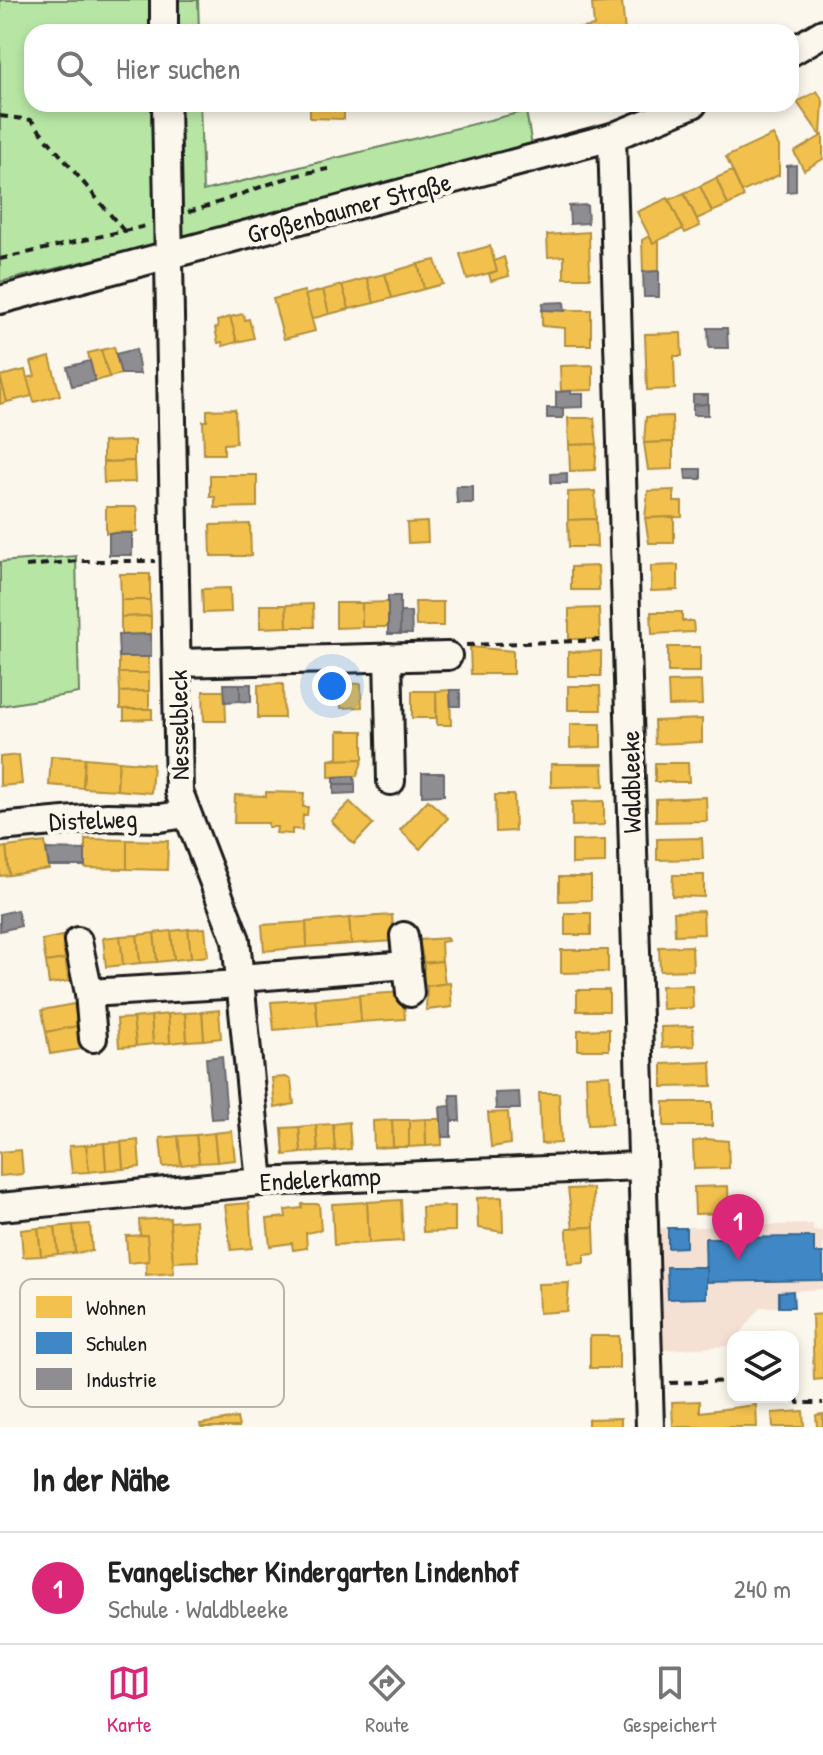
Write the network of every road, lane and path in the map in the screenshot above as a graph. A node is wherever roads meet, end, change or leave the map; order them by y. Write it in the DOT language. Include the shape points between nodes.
graph roads {
  1 [pos="164,0"];
  2 [pos="164,24"];
  3 [pos="823,33"];
  4 [pos="799,47"];
  5 [pos="166,112"];
  6 [pos="673,112"];
  7 [pos="0,116"];
  8 [pos="612,137"];
  9 [pos="329,169"];
  10 [pos="170,221"];
  11 [pos="124,231"];
  12 [pos="171,256"];
  13 [pos="0,259"];
  14 [pos="0,300"];
  15 [pos="175,561"];
  16 [pos="26,566"];
  17 [pos="627,639"];
  18 [pos="448,656"];
  19 [pos="388,657"];
  20 [pos="178,663"];
  21 [pos="391,781"];
  22 [pos="186,814"];
  23 [pos="0,827"];
  24 [pos="404,936"];
  25 [pos="78,941"];
  26 [pos="407,965"];
  27 [pos="241,981"];
  28 [pos="89,993"];
  29 [pos="410,993"];
  30 [pos="93,1038"];
  31 [pos="640,1166"];
  32 [pos="260,1182"];
  33 [pos="0,1207"];
  34 [pos="727,1381"];
  35 [pos="648,1384"];
  36 [pos="799,1403"];
  37 [pos="823,1403"];
  38 [pos="650,1427"];
  1 -- 2 [label="street"];
  3 -- 4 [label="street"];
  5 -- 10 [label="street, Nesselbleck"];
  6 -- 8 [label="street, Großenbaumer Straße"];
  7 -- 11 [label="path" via="31,120"];
  8 -- 12 [label="street, Großenbaumer Straße"];
  8 -- 17 [label="street, Waldbleeke"];
  9 -- 10 [label="path" via="290,175"];
  10 -- 11 [label="path"];
  10 -- 12 [label="street, Nesselbleck"];
  11 -- 13 [label="path"];
  12 -- 14 [label="street, Großenbaumer Straße"];
  12 -- 15 [label="street, Nesselbleck"];
  15 -- 16 [label="path"];
  15 -- 20 [label="street, Nesselbleck"];
  17 -- 18 [label="path" via="459,645"];
  17 -- 31 [label="street, Waldbleeke"];
  18 -- 19 [label="street"];
  19 -- 20 [label="street"];
  19 -- 21 [label="street"];
  20 -- 22 [label="street, Nesselbleck" via="178,769"];
  22 -- 23 [label="street, Distelweg"];
  22 -- 27 [label="street, Nesselbleck" via="230,922"];
  24 -- 26 [label="street"];
  25 -- 28 [label="street"];
  26 -- 27 [label="street"];
  26 -- 29 [label="street"];
  27 -- 28 [label="street"];
  27 -- 32 [label="street, Nesselbleck"];
  28 -- 30 [label="street"];
  31 -- 32 [label="street, Endelerkamp"];
  31 -- 35 [label="street, Waldbleeke"];
  32 -- 33 [label="street, Endelerkamp"];
  34 -- 35 [label="path"];
  35 -- 38 [label="street, Waldbleeke"];
  36 -- 37 [label="path"];
}
